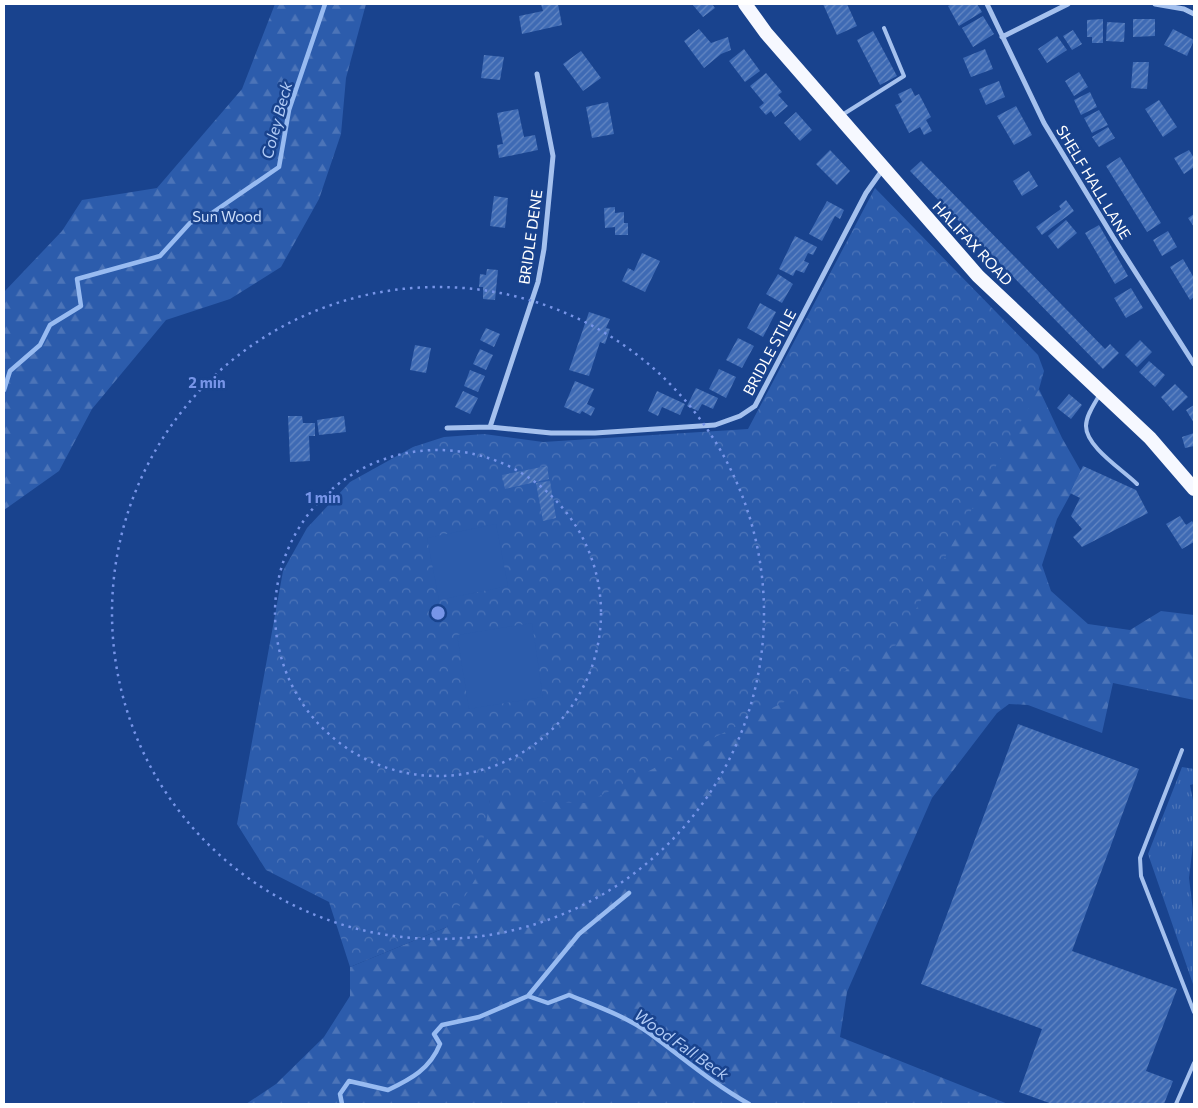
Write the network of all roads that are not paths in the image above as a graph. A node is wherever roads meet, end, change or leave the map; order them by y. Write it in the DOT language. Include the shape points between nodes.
graph roads {
  1 [pos="746,4"];
  2 [pos="988,4"];
  3 [pos="1068,4"];
  4 [pos="1155,4"];
  5 [pos="1194,14"];
  6 [pos="884,28"];
  7 [pos="1002,37"];
  8 [pos="537,74"];
  9 [pos="839,116"];
  10 [pos="884,168"];
  11 [pos="1194,364"];
  12 [pos="1101,392"];
  13 [pos="490,427"];
  14 [pos="447,428"];
  15 [pos="1137,484"];
  16 [pos="1194,489"];
  17 [pos="1182,750"];
  18 [pos="1194,1012"];
  19 [pos="1194,1063"];
  20 [pos="1176,1104"];
  1 -- 9 [label="highway, HALIFAX ROAD" via="766,33"];
  2 -- 7 [label="street, SHELF HALL LANE"];
  3 -- 7 [label="street"];
  4 -- 5 [label="street"];
  6 -- 9 [label="lane" via="904,76"];
  7 -- 11 [label="street, SHELF HALL LANE" via="1044,123"];
  8 -- 13 [label="street, BRIDLE DENE" via="553,156 544,249 538,282"];
  9 -- 10 [label="highway, HALIFAX ROAD"];
  10 -- 12 [label="highway, HALIFAX ROAD" via="978,276"];
  10 -- 13 [label="street, BRIDLE STILE" via="866,193 755,406 740,416 715,424 595,433 551,433"];
  12 -- 15 [label="lane" via="1086,426 1090,439"];
  12 -- 16 [label="highway, HALIFAX ROAD" via="1150,438"];
  13 -- 14 [label="street, BRIDLE STILE"];
  17 -- 18 [label="lane" via="1140,858 1142,876"];
  19 -- 20 [label="lane"];
}
